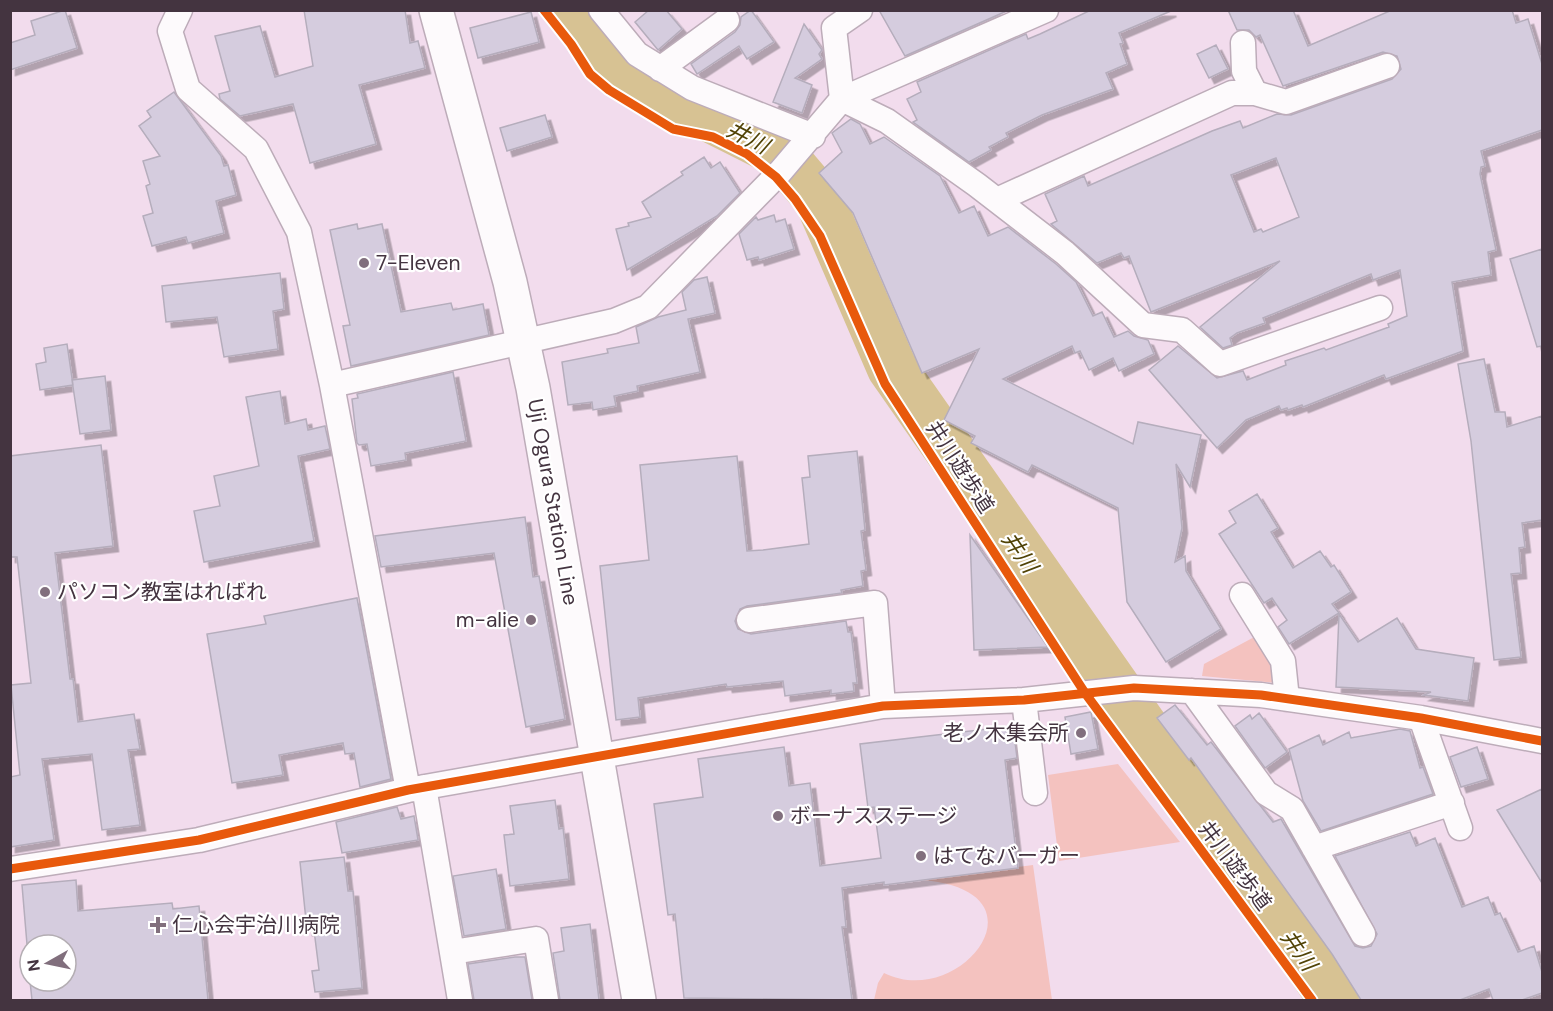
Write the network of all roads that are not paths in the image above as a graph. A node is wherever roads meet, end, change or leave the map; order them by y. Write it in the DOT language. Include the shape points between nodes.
graph roads {
  1 [pos="180,10"];
  2 [pos="436,10"];
  3 [pos="601,10"];
  4 [pos="860,10"];
  5 [pos="1046,10"];
  6 [pos="727,20"];
  7 [pos="1243,43"];
  8 [pos="1387,66"];
  9 [pos="660,69"];
  10 [pos="1255,93"];
  11 [pos="842,99"];
  12 [pos="808,141"];
  13 [pos="997,200"];
  14 [pos="1380,308"];
  15 [pos="523,342"];
  16 [pos="332,385"];
  17 [pos="1242,595"];
  18 [pos="749,620"];
  19 [pos="1192,691"];
  20 [pos="1287,699"];
  21 [pos="1024,700"];
  22 [pos="884,706"];
  23 [pos="1421,718"];
  24 [pos="1542,741"];
  25 [pos="597,755"];
  26 [pos="416,789"];
  27 [pos="1035,793"];
  28 [pos="1452,803"];
  29 [pos="1460,828"];
  30 [pos="1314,848"];
  31 [pos="10,869"];
  32 [pos="1362,934"];
  33 [pos="452,952"];
  34 [pos="460,1000"];
  35 [pos="546,1000"];
  36 [pos="639,1000"];
  1 -- 16 [label="street" via="170,32 188,89 256,149 299,232"];
  2 -- 15 [label="main road, Uji Ogura Station Line" via="464,105"];
  3 -- 9 [label="street" via="637,54"];
  4 -- 11 [label="street" via="834,28"];
  5 -- 11 [label="street"];
  6 -- 9 [label="street"];
  7 -- 10 [label="street" via="1244,71"];
  8 -- 10 [label="street" via="1286,102"];
  9 -- 12 [label="street" via="692,88"];
  10 -- 13 [label="street" via="1232,93"];
  11 -- 12 [label="street"];
  11 -- 13 [label="street" via="887,121"];
  12 -- 15 [label="street" via="648,307 614,321"];
  13 -- 14 [label="street" via="1065,253 1143,325 1182,330 1220,364"];
  15 -- 16 [label="street"];
  15 -- 25 [label="main road, Uji Ogura Station Line"];
  16 -- 26 [label="street"];
  17 -- 20 [label="street" via="1283,661"];
  18 -- 22 [label="street" via="875,603"];
  19 -- 20 [label="street"];
  19 -- 21 [label="street" via="1134,688"];
  19 -- 30 [label="street" via="1266,793 1292,809"];
  20 -- 23 [label="street"];
  21 -- 22 [label="street"];
  21 -- 27 [label="street"];
  22 -- 25 [label="street"];
  23 -- 24 [label="street"];
  23 -- 28 [label="street"];
  25 -- 26 [label="street"];
  25 -- 36 [label="main road, Uji Ogura Station Line"];
  26 -- 31 [label="street" via="199,840"];
  26 -- 33 [label="street"];
  28 -- 29 [label="street"];
  28 -- 30 [label="street"];
  30 -- 32 [label="street"];
  33 -- 34 [label="street"];
  33 -- 35 [label="street" via="536,939"];
}
